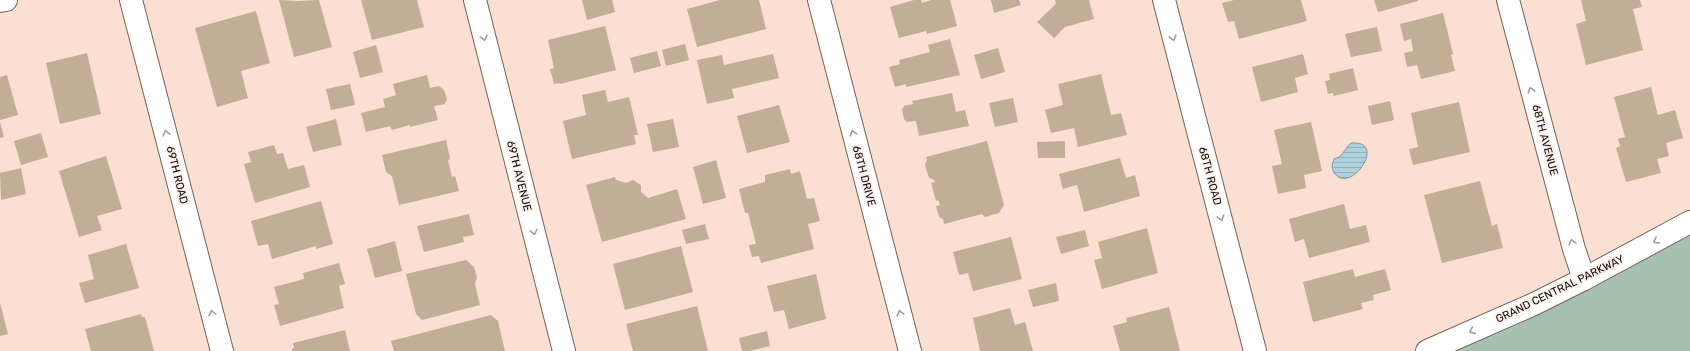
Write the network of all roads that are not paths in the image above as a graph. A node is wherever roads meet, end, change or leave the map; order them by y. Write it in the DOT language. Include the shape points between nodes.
graph roads {
  1 [pos="6,0"];
  2 [pos="131,0"];
  3 [pos="475,0"];
  4 [pos="819,0"];
  5 [pos="1164,0"];
  6 [pos="1508,0"];
  7 [pos="0,2"];
  8 [pos="1690,222"];
  9 [pos="1584,280"];
  10 [pos="222,351"];
  11 [pos="564,351"];
  12 [pos="910,351"];
  13 [pos="1255,351"];
  14 [pos="1427,351"];
  1 -- 7 [label="street"];
  10 -- 2 [label="street, 69TH ROAD, one-way"];
  3 -- 11 [label="street, 69TH AVENUE, one-way"];
  12 -- 4 [label="street, 68TH DRIVE, one-way"];
  5 -- 13 [label="street, 68TH ROAD, one-way"];
  9 -- 6 [label="street, 68TH AVENUE, one-way"];
  8 -- 9 [label="street, GRAND CENTRAL PARKWAY, one-way"];
  9 -- 14 [label="street, GRAND CENTRAL PARKWAY, one-way"];
}
